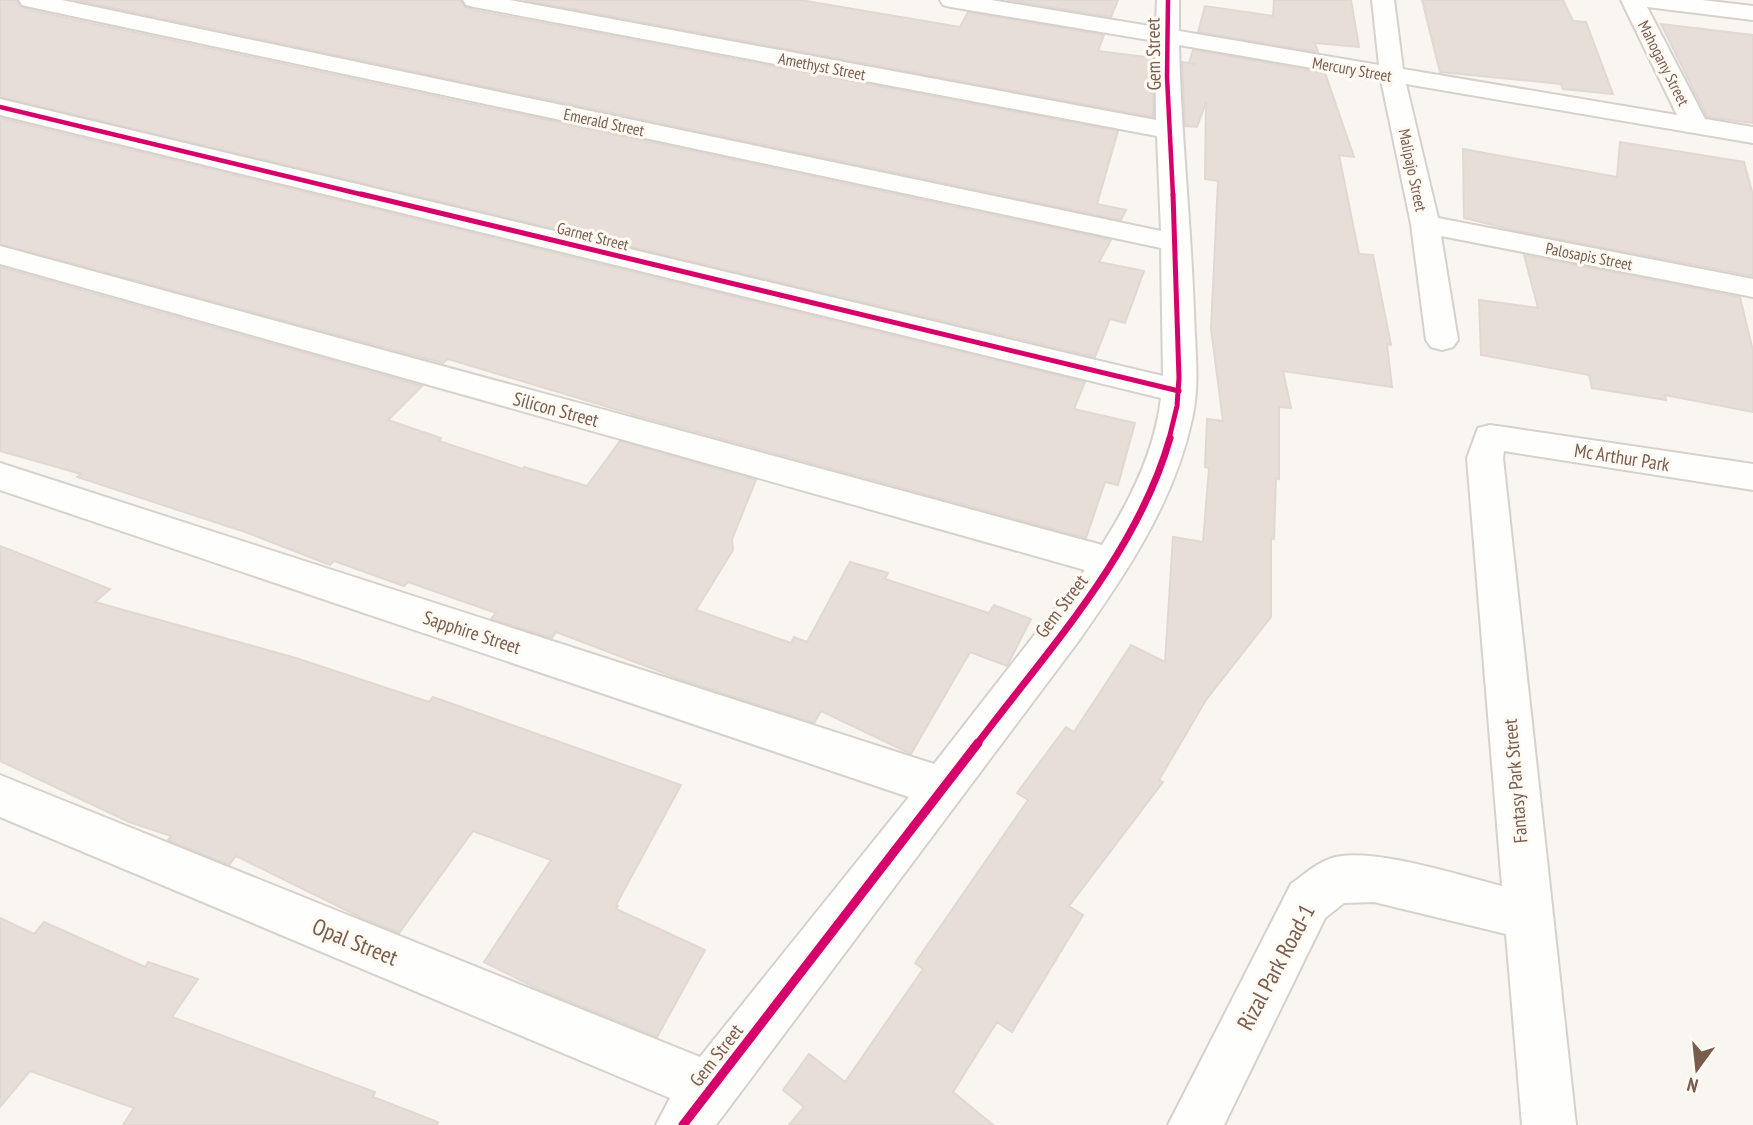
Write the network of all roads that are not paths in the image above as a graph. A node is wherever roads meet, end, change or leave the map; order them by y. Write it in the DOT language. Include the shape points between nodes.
graph roads {
  1 [pos="30,0"];
  2 [pos="474,0"];
  3 [pos="951,0"];
  4 [pos="1383,0"];
  5 [pos="1632,0"];
  6 [pos="1646,0"];
  7 [pos="1753,13"];
  8 [pos="1167,18"];
  9 [pos="1392,76"];
  10 [pos="0,107"];
  11 [pos="1696,126"];
  12 [pos="1171,131"];
  13 [pos="1753,135"];
  14 [pos="1425,224"];
  15 [pos="1177,243"];
  16 [pos="0,255"];
  17 [pos="1753,288"];
  18 [pos="1442,340"];
  19 [pos="1179,391"];
  20 [pos="1490,437"];
  21 [pos="0,476"];
  22 [pos="1752,481"];
  23 [pos="1112,564"];
  24 [pos="944,788"];
  25 [pos="0,796"];
  26 [pos="1528,916"];
  27 [pos="697,1107"];
  28 [pos="1195,1125"];
  29 [pos="1549,1125"];
  1 -- 15 [label="street, Emerald Street"];
  2 -- 12 [label="street, Amethyst Street"];
  3 -- 8 [label="street, Mercury Street"];
  4 -- 9 [label="street, Malipajo Street"];
  5 -- 11 [label="street, Mahogany Street"];
  6 -- 7 [label="street"];
  8 -- 9 [label="street, Mercury Street"];
  8 -- 12 [label="street, Gem Street"];
  9 -- 11 [label="street, Mercury Street"];
  9 -- 14 [label="street, Malipajo Street"];
  10 -- 19 [label="street, Garnet Street"];
  11 -- 13 [label="street, Mercury Street"];
  12 -- 15 [label="street, Gem Street"];
  14 -- 17 [label="street, Palosapis Street"];
  14 -- 18 [label="street, Malipajo Street"];
  15 -- 19 [label="street, Gem Street"];
  16 -- 23 [label="street, Silicon Street"];
  19 -- 23 [label="street, Gem Street" via="1175,420 1153,489"];
  20 -- 22 [label="street, Mc Arthur Park"];
  20 -- 26 [label="street, Fantasy Park Street" via="1485,458"];
  21 -- 24 [label="street, Sapphire Street"];
  23 -- 24 [label="street, Gem Street"];
  24 -- 27 [label="street, Gem Street"];
  25 -- 27 [label="street, Opal Street"];
  26 -- 28 [label="street, Rizal Park Road-1" via="1374,879 1335,880 1308,901 1297,920"];
  26 -- 29 [label="street, Fantasy Park Street"];
}
